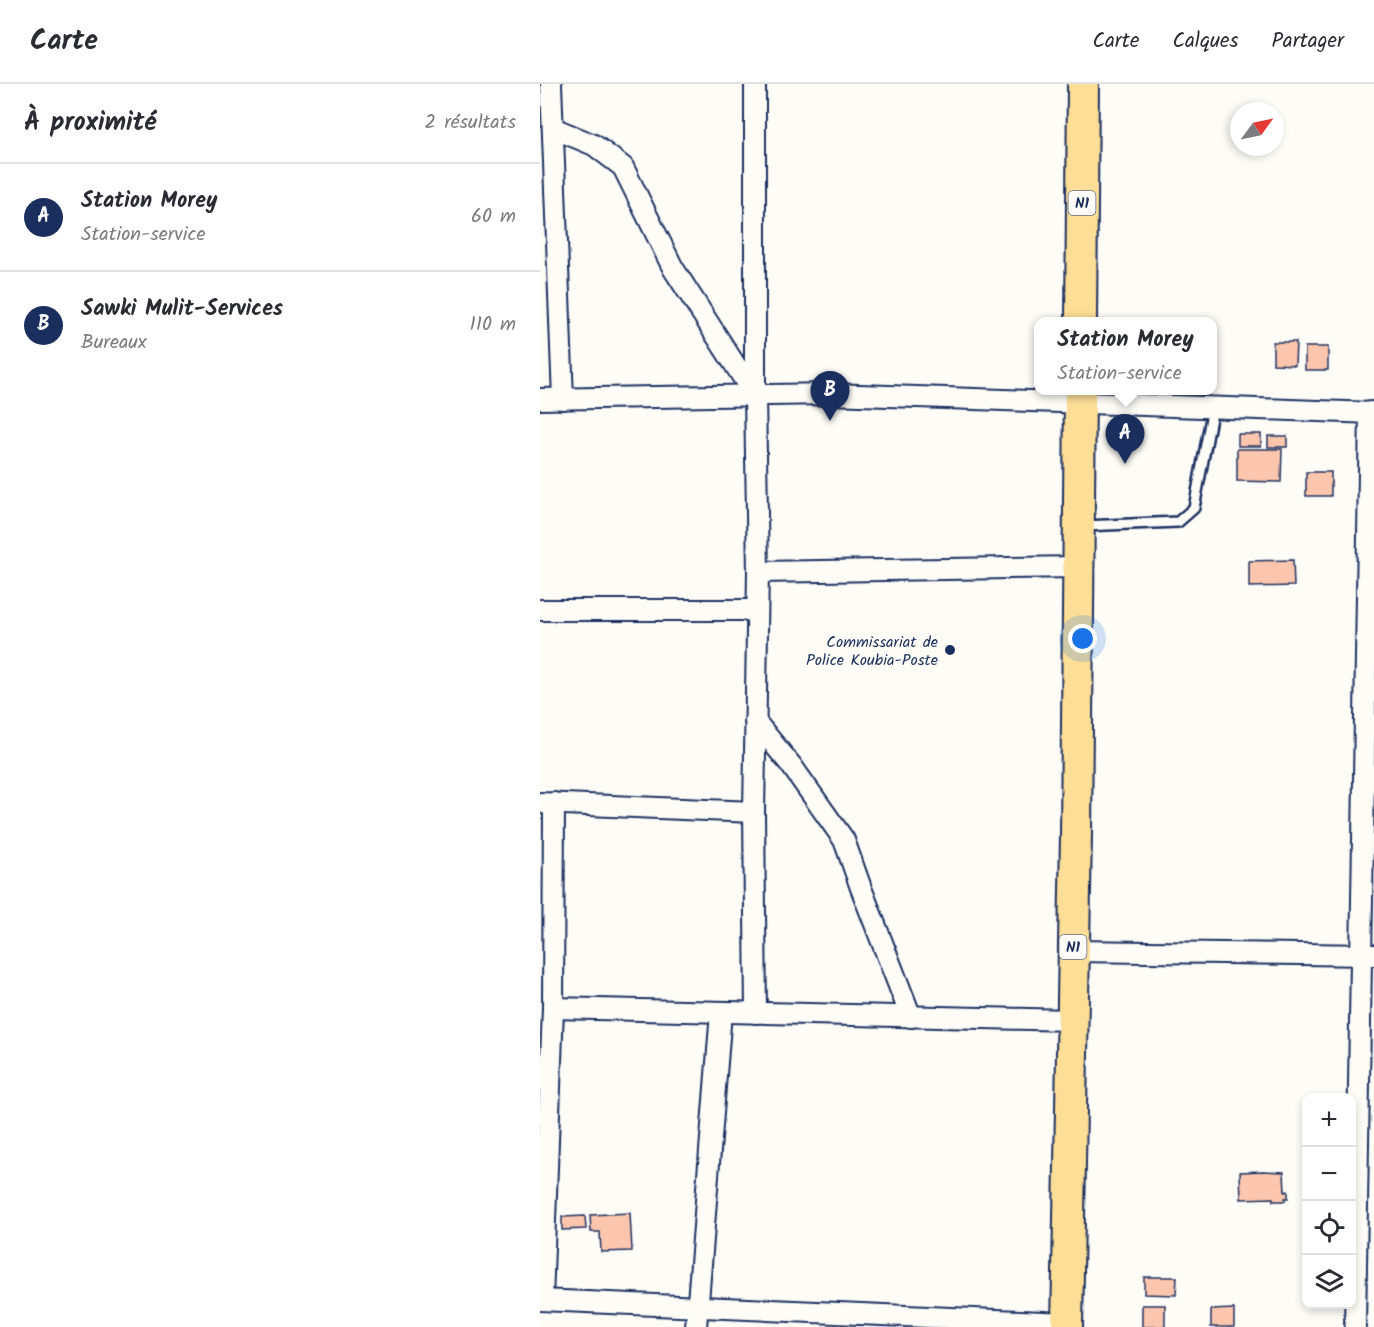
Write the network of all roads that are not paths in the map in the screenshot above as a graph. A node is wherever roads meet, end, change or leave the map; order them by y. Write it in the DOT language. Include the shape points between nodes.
graph roads {
  1 [pos="551,84"];
  2 [pos="755,84"];
  3 [pos="1083,84"];
  4 [pos="553,128"];
  5 [pos="1081,317"];
  6 [pos="755,396"];
  7 [pos="1080,397"];
  8 [pos="540,399"];
  9 [pos="563,399"];
  10 [pos="1213,407"];
  11 [pos="1372,412"];
  12 [pos="1079,527"];
  13 [pos="1079,567"];
  14 [pos="758,572"];
  15 [pos="540,610"];
  16 [pos="756,610"];
  17 [pos="755,721"];
  18 [pos="547,803"];
  19 [pos="754,812"];
  20 [pos="1073,951"];
  21 [pos="1367,955"];
  22 [pos="553,1008"];
  23 [pos="721,1012"];
  24 [pos="756,1013"];
  25 [pos="911,1017"];
  26 [pos="1071,1020"];
  27 [pos="541,1300"];
  28 [pos="697,1307"];
  29 [pos="1067,1325"];
  30 [pos="696,1327"];
  31 [pos="1355,1327"];
  1 -- 4 [label="street"];
  2 -- 6 [label="street"];
  3 -- 5 [label="main road, N1"];
  4 -- 6 [label="street" via="594,145 623,167 673,268"];
  4 -- 9 [label="street"];
  6 -- 7 [label="street"];
  6 -- 9 [label="street"];
  6 -- 14 [label="street"];
  7 -- 10 [label="street"];
  7 -- 12 [label="main road, N1"];
  8 -- 9 [label="street"];
  10 -- 11 [label="street"];
  10 -- 12 [label="lane" via="1194,508 1188,515 1178,522"];
  11 -- 21 [label="street"];
  12 -- 13 [label="main road, N1"];
  13 -- 14 [label="street"];
  13 -- 20 [label="main road, N1"];
  14 -- 16 [label="street"];
  15 -- 16 [label="street"];
  16 -- 17 [label="street"];
  17 -- 19 [label="street"];
  17 -- 25 [label="street" via="844,840"];
  18 -- 19 [label="street"];
  18 -- 22 [label="street"];
  19 -- 24 [label="street"];
  20 -- 21 [label="street"];
  20 -- 26 [label="main road, N1"];
  21 -- 31 [label="street"];
  22 -- 23 [label="street"];
  22 -- 27 [label="street"];
  23 -- 24 [label="street"];
  23 -- 28 [label="street"];
  24 -- 25 [label="street"];
  25 -- 26 [label="street"];
  26 -- 29 [label="main road, N1"];
  27 -- 28 [label="street"];
  28 -- 29 [label="street"];
  28 -- 30 [label="street"];
}
